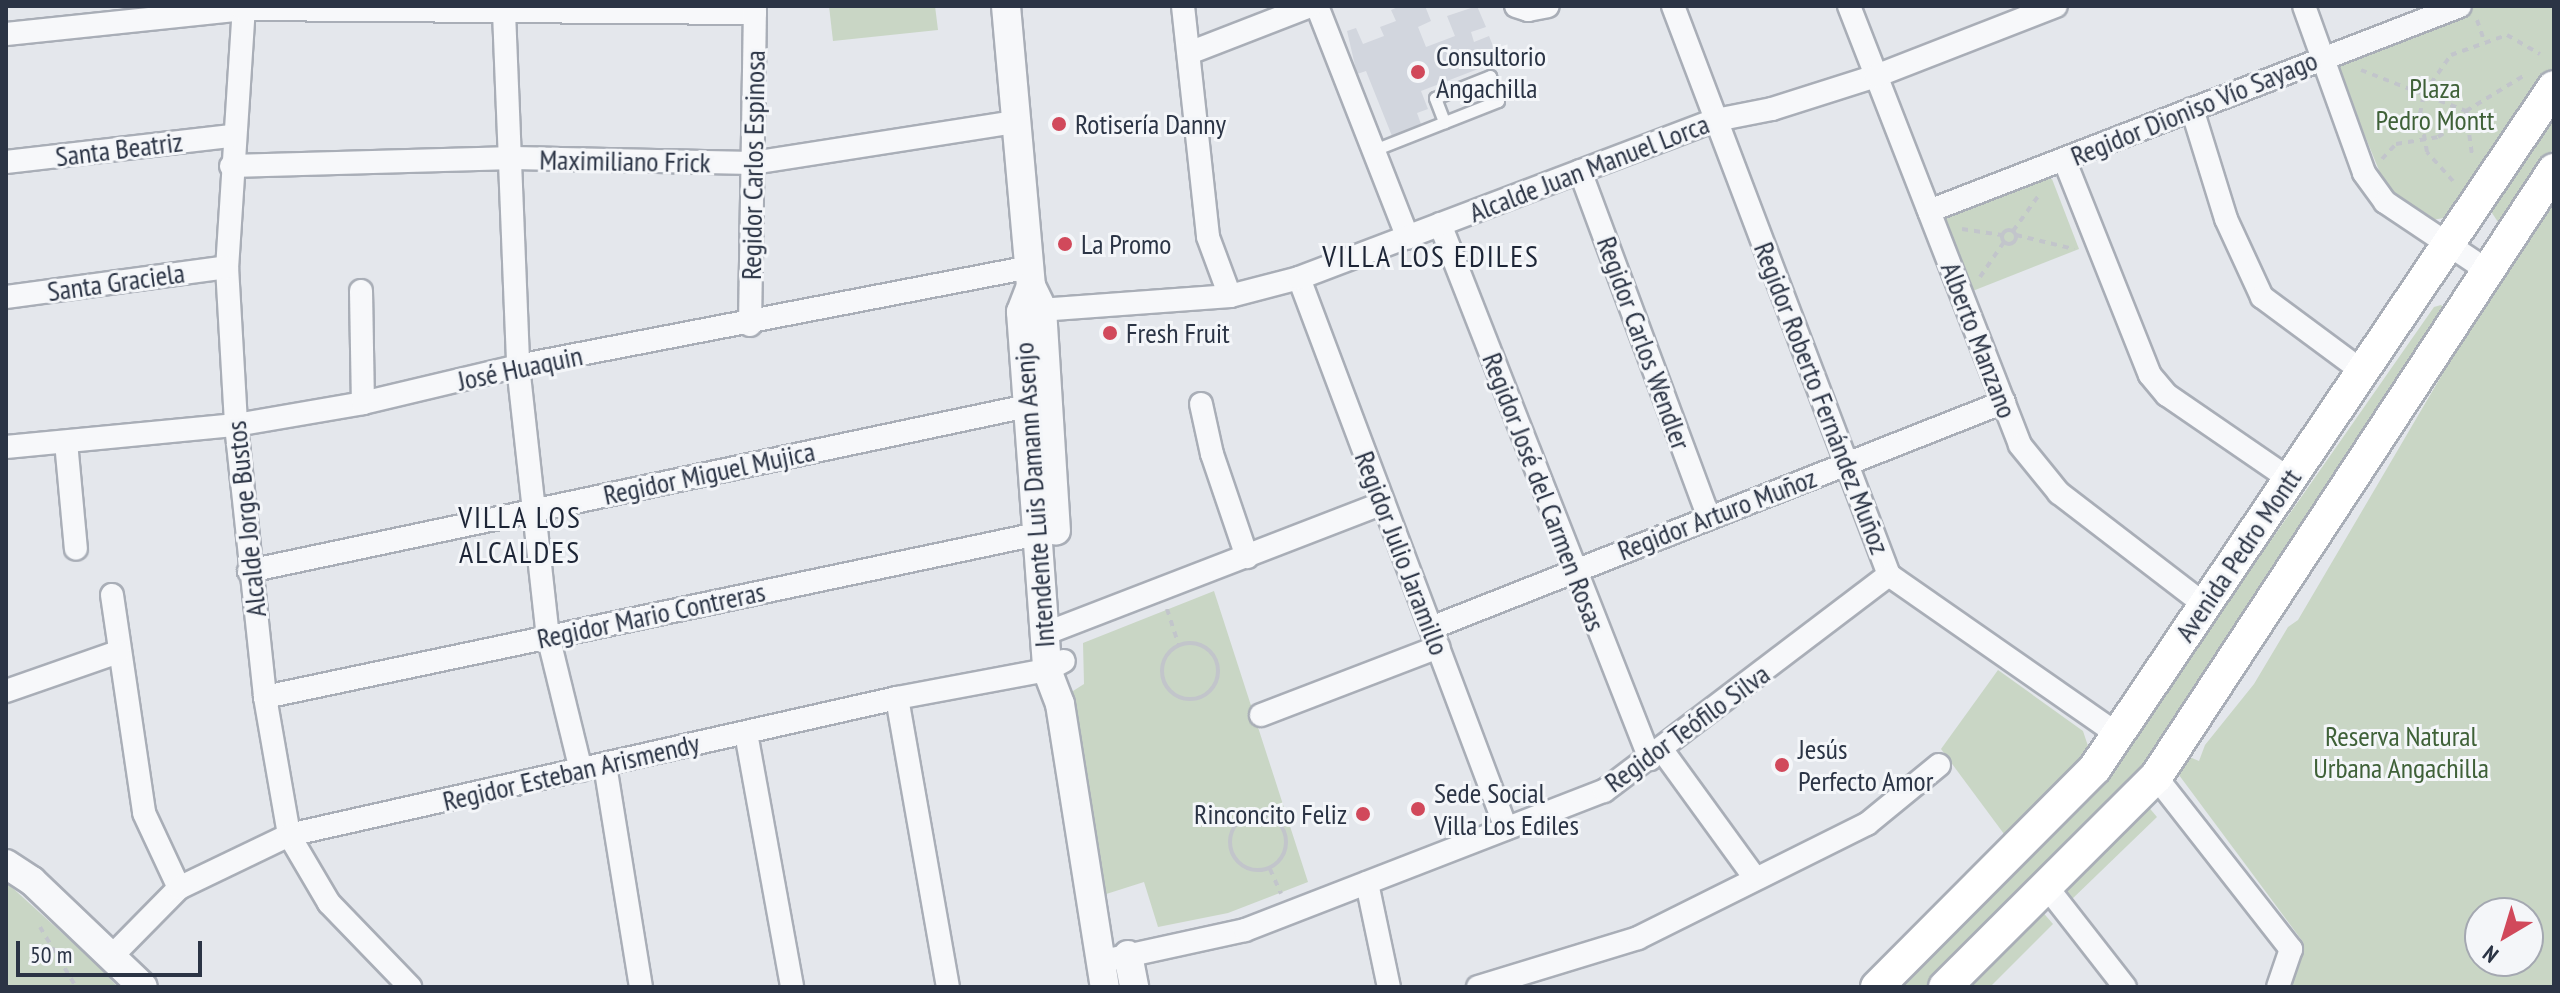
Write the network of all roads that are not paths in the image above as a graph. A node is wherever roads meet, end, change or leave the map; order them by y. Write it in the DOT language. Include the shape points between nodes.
graph roads {
  1 [pos="1006,6"];
  2 [pos="1183,6"];
  3 [pos="1310,6"];
  4 [pos="1317,6"];
  5 [pos="1516,6"];
  6 [pos="1548,6"];
  7 [pos="1673,6"];
  8 [pos="1849,6"];
  9 [pos="2056,6"];
  10 [pos="2304,6"];
  11 [pos="2460,6"];
  12 [pos="244,8"];
  13 [pos="576,8"];
  14 [pos="413,9"];
  15 [pos="755,10"];
  16 [pos="504,12"];
  17 [pos="6,34"];
  18 [pos="1189,53"];
  19 [pos="2322,57"];
  20 [pos="1876,76"];
  21 [pos="2540,81"];
  22 [pos="2192,109"];
  23 [pos="1716,120"];
  24 [pos="1016,122"];
  25 [pos="1444,122"];
  26 [pos="232,136"];
  27 [pos="1374,150"];
  28 [pos="513,158"];
  29 [pos="6,162"];
  30 [pos="753,163"];
  31 [pos="2066,165"];
  32 [pos="231,166"];
  33 [pos="2554,170"];
  34 [pos="1580,171"];
  35 [pos="1937,207"];
  36 [pos="1440,224"];
  37 [pos="1408,238"];
  38 [pos="2447,245"];
  39 [pos="227,267"];
  40 [pos="2488,271"];
  41 [pos="1299,278"];
  42 [pos="361,291"];
  43 [pos="1031,293"];
  44 [pos="1230,296"];
  45 [pos="6,297"];
  46 [pos="750,325"];
  47 [pos="518,366"];
  48 [pos="2362,371"];
  49 [pos="2004,402"];
  50 [pos="363,403"];
  51 [pos="1201,404"];
  52 [pos="1027,406"];
  53 [pos="236,425"];
  54 [pos="66,442"];
  55 [pos="6,447"];
  56 [pos="1847,464"];
  57 [pos="2289,479"];
  58 [pos="1383,503"];
  59 [pos="534,509"];
  60 [pos="1708,515"];
  61 [pos="1037,534"];
  62 [pos="76,549"];
  63 [pos="1247,557"];
  64 [pos="249,571"];
  65 [pos="1573,571"];
  66 [pos="1889,575"];
  67 [pos="112,595"];
  68 [pos="2205,605"];
  69 [pos="1053,630"];
  70 [pos="548,636"];
  71 [pos="1434,638"];
  72 [pos="118,652"];
  73 [pos="1056,666"];
  74 [pos="6,691"];
  75 [pos="265,697"];
  76 [pos="897,698"];
  77 [pos="1261,715"];
  78 [pos="746,733"];
  79 [pos="2117,734"];
  80 [pos="1656,755"];
  81 [pos="605,765"];
  82 [pos="1939,765"];
  83 [pos="581,770"];
  84 [pos="2156,777"];
  85 [pos="1506,828"];
  86 [pos="289,835"];
  87 [pos="6,864"];
  88 [pos="1755,878"];
  89 [pos="1367,883"];
  90 [pos="2046,886"];
  91 [pos="179,888"];
  92 [pos="113,955"];
  93 [pos="1128,955"];
  94 [pos="1103,974"];
  95 [pos="143,987"];
  96 [pos="410,987"];
  97 [pos="641,987"];
  98 [pos="792,987"];
  99 [pos="948,987"];
  100 [pos="1134,987"];
  101 [pos="1389,987"];
  102 [pos="1478,987"];
  103 [pos="1877,987"];
  104 [pos="1945,987"];
  105 [pos="2125,987"];
  106 [pos="2278,987"];
  1 -- 24 [label="street, Intendente Luis Damann Asenjo"];
  2 -- 18 [label="street"];
  3 -- 18 [label="street"];
  4 -- 27 [label="street"];
  5 -- 6 [label="street"];
  7 -- 23 [label="street, Regidor Roberto Fernández Muñoz"];
  8 -- 20 [label="street, Alberto Manzano"];
  9 -- 20 [label="street, Alcalde Juan Manuel Lorca"];
  10 -- 19 [label="street"];
  11 -- 19 [label="street, Regidor Dioniso Vío Sayago"];
  12 -- 14 [label="street"];
  12 -- 17 [label="street"];
  12 -- 26 [label="street, Alcalde Jorge Bustos"];
  13 -- 15 [label="street"];
  13 -- 16 [label="street"];
  14 -- 16 [label="street"];
  15 -- 30 [label="street, Regidor Carlos Espinosa"];
  16 -- 28 [label="street"];
  18 -- 44 [label="street" via="1208,237"];
  19 -- 22 [label="street, Regidor Dioniso Vío Sayago"];
  19 -- 38 [label="street" via="2364,173 2385,202"];
  20 -- 23 [label="street, Alcalde Juan Manuel Lorca" via="1772,109"];
  20 -- 35 [label="street, Alberto Manzano"];
  21 -- 38 [label="main road, Avenida Pedro Montt"];
  22 -- 31 [label="street, Regidor Dioniso Vío Sayago"];
  22 -- 48 [label="street" via="2226,219 2262,297"];
  23 -- 34 [label="street, Alcalde Juan Manuel Lorca"];
  23 -- 56 [label="street, Regidor Roberto Fernández Muñoz"];
  24 -- 30 [label="street, Maximiliano Frick"];
  24 -- 43 [label="street, Intendente Luis Damann Asenjo"];
  25 -- 25 [label="lane" via="1498,101 1490,76 1435,98"];
  25 -- 27 [label="lane"];
  26 -- 29 [label="street, Santa Beatriz"];
  26 -- 32 [label="street, Alcalde Jorge Bustos"];
  27 -- 37 [label="street"];
  28 -- 30 [label="street, Maximiliano Frick"];
  28 -- 32 [label="street, Maximiliano Frick"];
  28 -- 47 [label="street"];
  30 -- 46 [label="street, Regidor Carlos Espinosa"];
  31 -- 35 [label="street, Regidor Dioniso Vío Sayago"];
  31 -- 57 [label="street" via="2150,375 2167,395"];
  32 -- 39 [label="street, Alcalde Jorge Bustos"];
  33 -- 40 [label="main road, Avenida Pedro Montt"];
  34 -- 36 [label="street, Alcalde Juan Manuel Lorca"];
  34 -- 60 [label="street, Regidor Carlos Wendler"];
  35 -- 49 [label="street, Alberto Manzano" via="1966,306"];
  36 -- 37 [label="street, Alcalde Juan Manuel Lorca"];
  36 -- 65 [label="street, Regidor José del Carmen Rosas"];
  37 -- 41 [label="street, Alcalde Juan Manuel Lorca"];
  38 -- 40 [label="street"];
  38 -- 48 [label="main road, Avenida Pedro Montt"];
  39 -- 45 [label="street, Santa Graciela"];
  39 -- 53 [label="street, Alcalde Jorge Bustos"];
  40 -- 84 [label="main road, Avenida Pedro Montt"];
  41 -- 44 [label="street, Alcalde Juan Manuel Lorca"];
  41 -- 58 [label="street, Regidor Julio Jaramillo"];
  42 -- 50 [label="street"];
  43 -- 44 [label="street, Alcalde Juan Manuel Lorca"];
  43 -- 46 [label="street, José Huaquin"];
  43 -- 52 [label="street, Intendente Luis Damann Asenjo"];
  43 -- 69 [label="street, Intendente Luis Damann Asenjo"];
  46 -- 47 [label="street, José Huaquin"];
  47 -- 50 [label="street, José Huaquin"];
  47 -- 59 [label="street"];
  48 -- 57 [label="main road, Avenida Pedro Montt"];
  49 -- 56 [label="street, Regidor Arturo Muñoz"];
  49 -- 68 [label="street, Alberto Manzano" via="2020,445 2059,493"];
  50 -- 53 [label="street, José Huaquin"];
  51 -- 63 [label="street"];
  52 -- 59 [label="street, Regidor Miguel Mujica"];
  52 -- 61 [label="street, Intendente Luis Damann Asenjo"];
  53 -- 54 [label="street, José Huaquin"];
  53 -- 64 [label="street, Alcalde Jorge Bustos"];
  54 -- 55 [label="street, José Huaquin"];
  54 -- 62 [label="street"];
  56 -- 60 [label="street, Regidor Arturo Muñoz"];
  56 -- 66 [label="street, Regidor Roberto Fernández Muñoz"];
  57 -- 68 [label="main road, Avenida Pedro Montt"];
  58 -- 63 [label="street"];
  58 -- 71 [label="street, Regidor Julio Jaramillo"];
  59 -- 64 [label="street, Regidor Miguel Mujica"];
  59 -- 70 [label="street"];
  60 -- 65 [label="street, Regidor Arturo Muñoz"];
  61 -- 69 [label="street, Intendente Luis Damann Asenjo"];
  61 -- 70 [label="street, Regidor Mario Contreras"];
  63 -- 69 [label="street"];
  64 -- 75 [label="street, Alcalde Jorge Bustos"];
  65 -- 71 [label="street, Regidor Arturo Muñoz"];
  65 -- 80 [label="street, Regidor José del Carmen Rosas"];
  66 -- 79 [label="street, Regidor Roberto Fernández Muñoz"];
  66 -- 80 [label="street, Regidor Teófilo Silva"];
  67 -- 72 [label="street"];
  68 -- 79 [label="main road, Avenida Pedro Montt"];
  69 -- 73 [label="street, Intendente Luis Damann Asenjo"];
  70 -- 75 [label="street, Regidor Mario Contreras"];
  70 -- 83 [label="street"];
  71 -- 77 [label="street, Regidor Arturo Muñoz"];
  71 -- 85 [label="street, Regidor Julio Jaramillo"];
  72 -- 74 [label="street"];
  72 -- 91 [label="street" via="144,813"];
  73 -- 76 [label="street, Regidor Esteban Arismendy"];
  73 -- 94 [label="street, Intendente Luis Damann Asenjo"];
  75 -- 86 [label="street, Alcalde Jorge Bustos"];
  76 -- 78 [label="street, Regidor Esteban Arismendy"];
  76 -- 99 [label="street"];
  78 -- 81 [label="street, Regidor Esteban Arismendy"];
  78 -- 98 [label="street"];
  79 -- 103 [label="main road, Avenida Pedro Montt" via="2095,768 2050,818"];
  80 -- 85 [label="street, Regidor Teófilo Silva" via="1604,791"];
  80 -- 88 [label="street, Regidor José del Carmen Rosas"];
  81 -- 83 [label="street, Regidor Esteban Arismendy"];
  81 -- 97 [label="street"];
  82 -- 88 [label="street" via="1867,824"];
  83 -- 86 [label="street, Regidor Esteban Arismendy"];
  84 -- 90 [label="main road, Avenida Pedro Montt"];
  84 -- 106 [label="street" via="2291,949"];
  85 -- 89 [label="street, Regidor Teófilo Silva"];
  86 -- 91 [label="street, Regidor Esteban Arismendy"];
  86 -- 96 [label="street, Alcalde Jorge Bustos" via="329,903"];
  87 -- 92 [label="street"];
  88 -- 102 [label="street" via="1638,938"];
  89 -- 93 [label="street, Regidor Teófilo Silva" via="1245,930"];
  89 -- 101 [label="street"];
  90 -- 104 [label="main road, Avenida Pedro Montt"];
  90 -- 105 [label="street"];
  91 -- 92 [label="street, Regidor Esteban Arismendy"];
  92 -- 95 [label="street"];
  93 -- 94 [label="street, Regidor Teófilo Silva"];
  93 -- 100 [label="street"];
}
